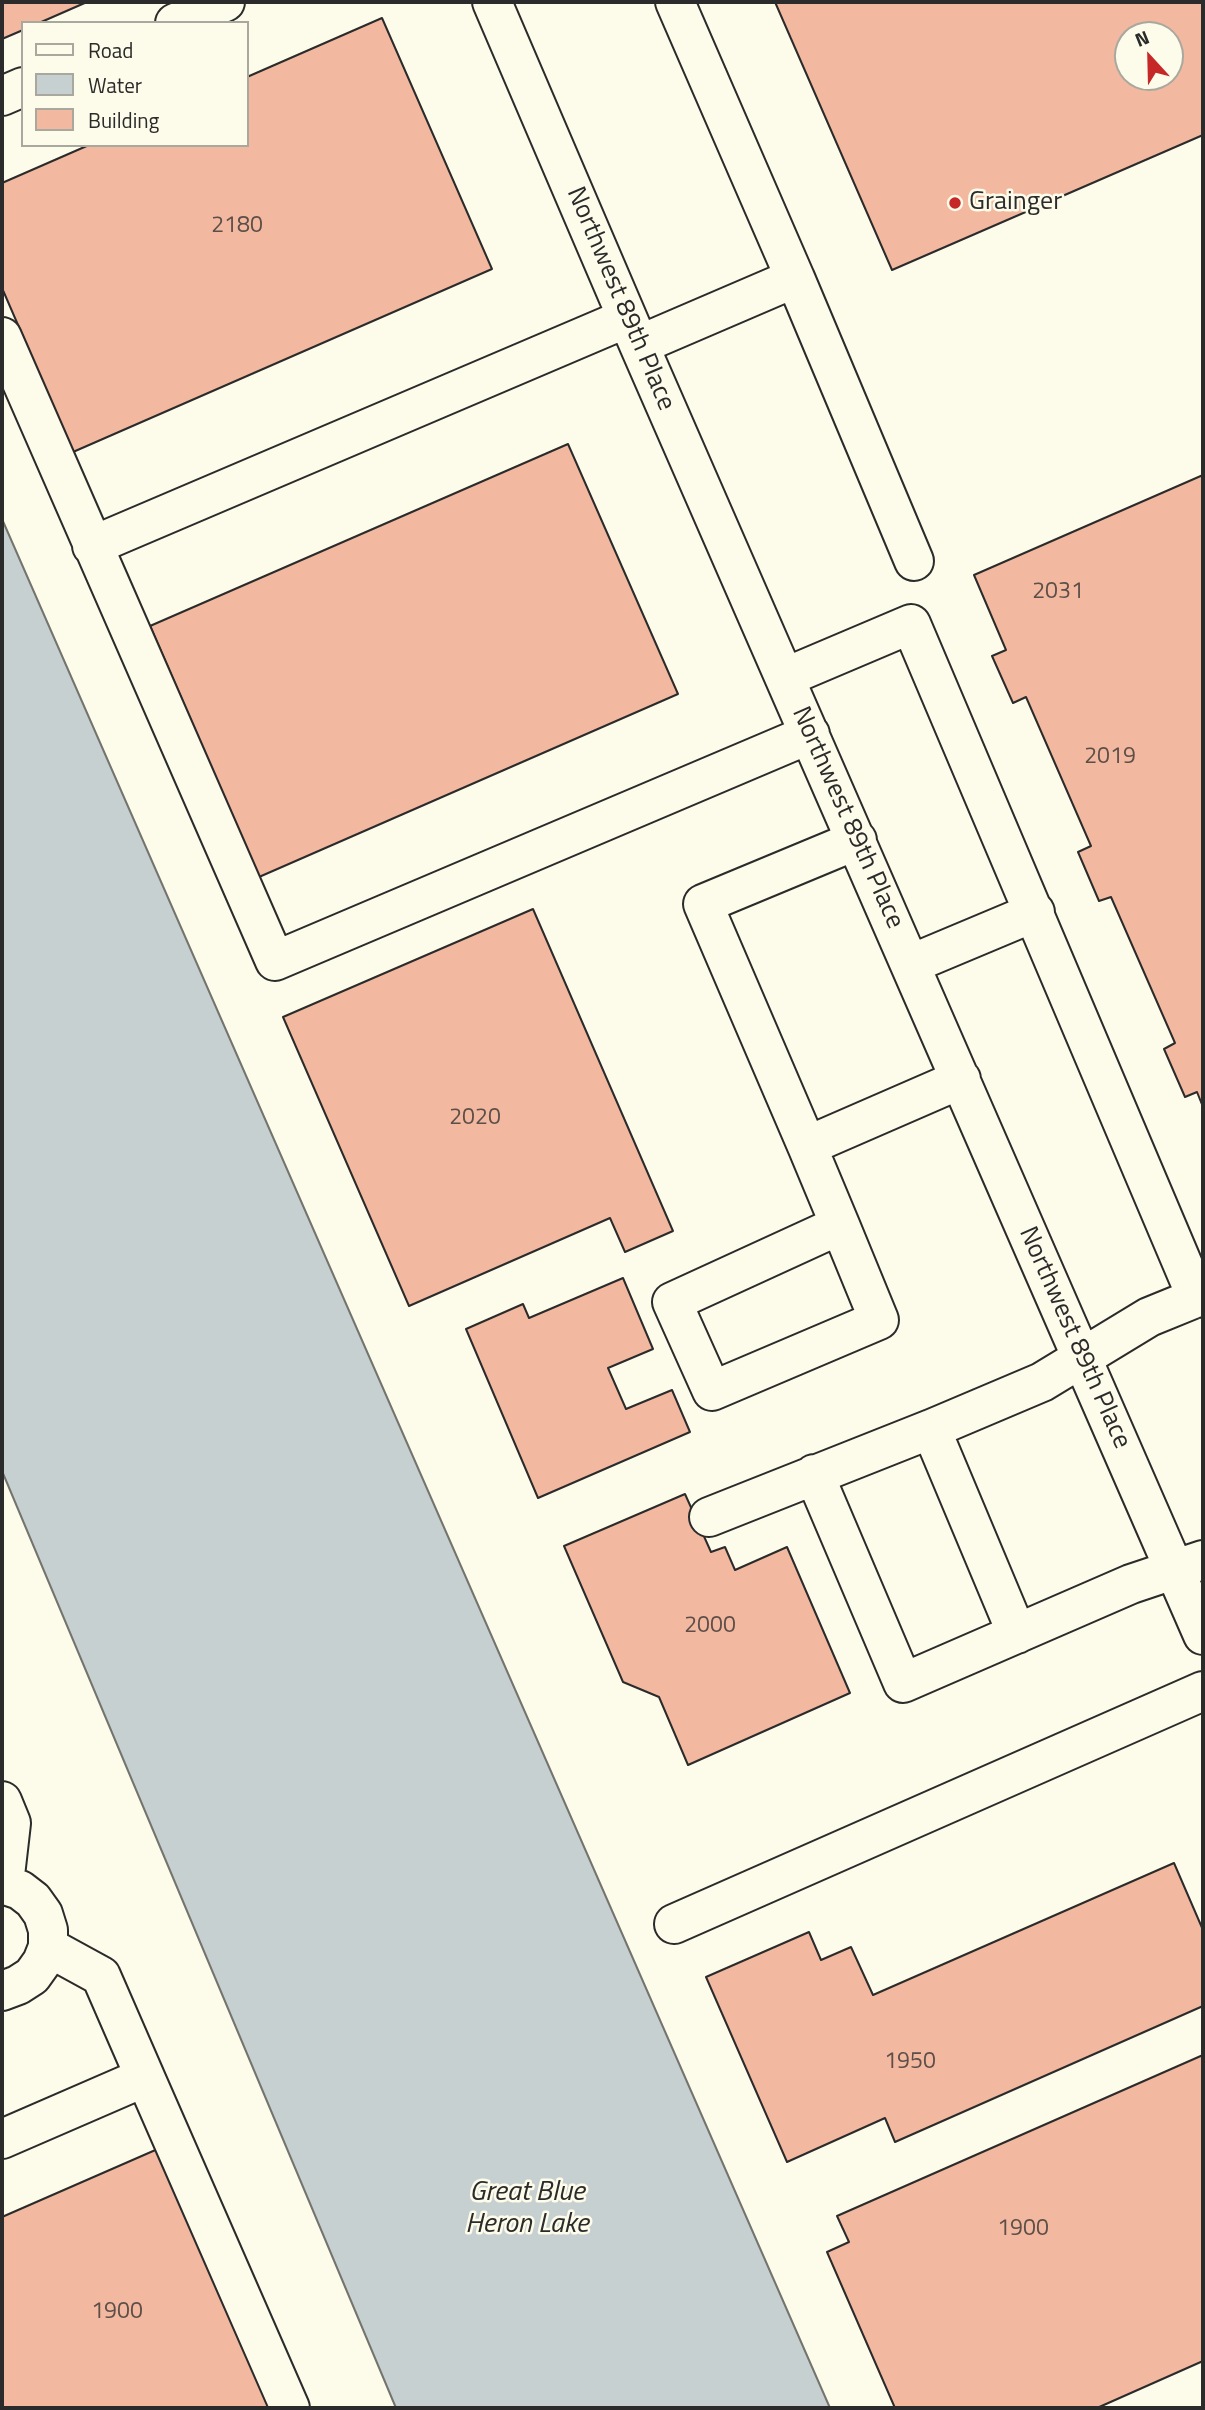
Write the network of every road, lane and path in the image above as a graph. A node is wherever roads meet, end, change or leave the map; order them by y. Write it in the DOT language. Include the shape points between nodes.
graph roads {
  1 [pos="225,2"];
  2 [pos="492,2"];
  3 [pos="675,2"];
  4 [pos="181,21"];
  5 [pos="21,88"];
  6 [pos="2,96"];
  7 [pos="795,278"];
  8 [pos="633,332"];
  9 [pos="2,337"];
  10 [pos="92,547"];
  11 [pos="914,561"];
  12 [pos="786,677"];
  13 [pos="810,734"];
  14 [pos="857,840"];
  15 [pos="1035,912"];
  16 [pos="911,964"];
  17 [pos="961,1079"];
  18 [pos="807,1146"];
  19 [pos="840,1225"];
  20 [pos="1200,1296"];
  21 [pos="1082,1357"];
  22 [pos="931,1429"];
  23 [pos="814,1474"];
  24 [pos="709,1517"];
  25 [pos="1189,1565"];
  26 [pos="1017,1634"];
  27 [pos="1203,1635"];
  28 [pos="1203,1691"];
  29 [pos="2,1801"];
  30 [pos="3,1884"];
  31 [pos="674,1924"];
  32 [pos="48,1947"];
  33 [pos="2,1991"];
  34 [pos="145,2077"];
  35 [pos="2,2139"];
  36 [pos="290,2408"];
  1 -- 4 [label="street"];
  2 -- 8 [label="street, Northwest 89th Place"];
  3 -- 7 [label="street"];
  5 -- 6 [label="street"];
  7 -- 8 [label="street"];
  7 -- 11 [label="street"];
  8 -- 10 [label="street"];
  8 -- 12 [label="street, Northwest 89th Place"];
  9 -- 10 [label="street"];
  10 -- 13 [label="street" via="275,961"];
  12 -- 13 [label="street, Northwest 89th Place"];
  12 -- 15 [label="street" via="911,624"];
  13 -- 14 [label="street, Northwest 89th Place"];
  14 -- 16 [label="street, Northwest 89th Place"];
  14 -- 18 [label="street" via="703,904"];
  15 -- 16 [label="street"];
  15 -- 20 [label="street"];
  16 -- 17 [label="street, Northwest 89th Place"];
  17 -- 18 [label="street"];
  17 -- 21 [label="street, Northwest 89th Place"];
  18 -- 19 [label="street"];
  19 -- 19 [label="street" via="671,1302 712,1391 879,1320"];
  20 -- 21 [label="street" via="1149,1317"];
  21 -- 22 [label="street" via="1042,1382"];
  21 -- 25 [label="street, Northwest 89th Place"];
  22 -- 23 [label="street"];
  22 -- 26 [label="street"];
  23 -- 24 [label="street"];
  23 -- 26 [label="street" via="903,1683"];
  25 -- 26 [label="street" via="1131,1584"];
  25 -- 27 [label="street, Northwest 89th Place"];
  28 -- 31 [label="street"];
  29 -- 30 [label="street" via="11,1824"];
  30 -- 32 [label="street" via="20,1890 43,1914"];
  32 -- 33 [label="street" via="32,1976"];
  32 -- 34 [label="street" via="101,1976"];
  34 -- 35 [label="street"];
  34 -- 36 [label="street"];
}
